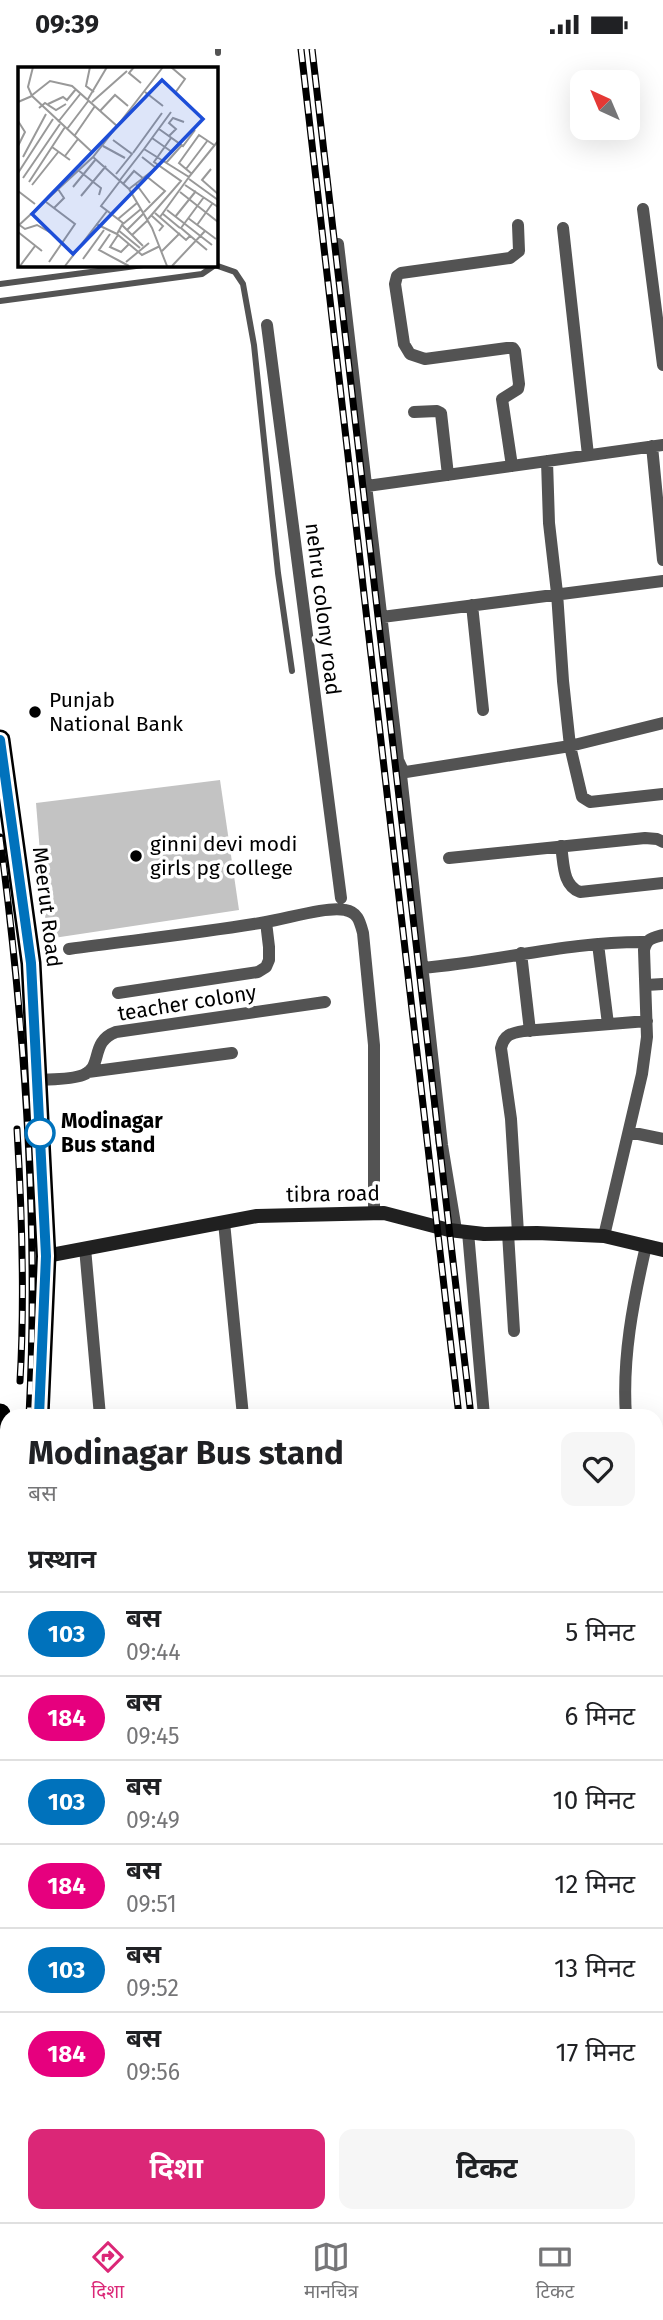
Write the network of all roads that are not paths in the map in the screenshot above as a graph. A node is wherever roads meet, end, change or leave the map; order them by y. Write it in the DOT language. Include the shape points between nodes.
graph roads {
  1 [pos="643,209"];
  2 [pos="518,225"];
  3 [pos="564,228"];
  4 [pos="338,244"];
  5 [pos="137,266"];
  6 [pos="212,266"];
  7 [pos="216,266"];
  8 [pos="0,284"];
  9 [pos="0,301"];
  10 [pos="267,325"];
  11 [pos="663,365"];
  12 [pos="414,412"];
  13 [pos="657,445"];
  14 [pos="588,455"];
  15 [pos="547,461"];
  16 [pos="512,466"];
  17 [pos="448,475"];
  18 [pos="367,486"];
  19 [pos="663,560"];
  20 [pos="663,581"];
  21 [pos="557,593"];
  22 [pos="472,605"];
  23 [pos="382,617"];
  24 [pos="292,671"];
  25 [pos="483,710"];
  26 [pos="663,723"];
  27 [pos="0,740"];
  28 [pos="570,746"];
  29 [pos="404,773"];
  30 [pos="663,794"];
  31 [pos="4,804"];
  32 [pos="663,842"];
  33 [pos="561,846"];
  34 [pos="449,858"];
  35 [pos="663,883"];
  36 [pos="341,898"];
  37 [pos="266,922"];
  38 [pos="663,935"];
  39 [pos="646,942"];
  40 [pos="598,944"];
  41 [pos="69,949"];
  42 [pos="521,953"];
  43 [pos="422,968"];
  44 [pos="663,983"];
  45 [pos="646,985"];
  46 [pos="118,993"];
  47 [pos="325,1002"];
  48 [pos="647,1021"];
  49 [pos="608,1024"];
  50 [pos="530,1031"];
  51 [pos="232,1053"];
  52 [pos="88,1072"];
  53 [pos="37,1080"];
  54 [pos="629,1132"];
  55 [pos="663,1139"];
  56 [pos="374,1213"];
  57 [pos="224,1223"];
  58 [pos="462,1231"];
  59 [pos="513,1233"];
  60 [pos="604,1237"];
  61 [pos="646,1246"];
  62 [pos="85,1248"];
  63 [pos="663,1250"];
  64 [pos="46,1256"];
  65 [pos="514,1331"];
  66 [pos="39,1409"];
  67 [pos="99,1409"];
  68 [pos="242,1409"];
  69 [pos="483,1409"];
  70 [pos="626,1409"];
  71 [pos="0,1414"];
  72 [pos="0,1493"];
  1 -- 11 [label="street"];
  2 -- 16 [label="street" via="519,251 510,258 401,273 395,284 404,344 410,354 425,359 507,348 515,351 519,384 502,399"];
  3 -- 14 [label="street"];
  4 -- 18 [label="street"];
  5 -- 8 [label="lane"];
  6 -- 9 [label="lane" via="202,274"];
  7 -- 24 [label="lane" via="234,272 243,284"];
  10 -- 36 [label="street, nehru colony road"];
  12 -- 17 [label="street" via="441,413"];
  13 -- 14 [label="street"];
  13 -- 19 [label="street"];
  14 -- 15 [label="street"];
  15 -- 16 [label="street"];
  15 -- 21 [label="street"];
  16 -- 17 [label="street"];
  17 -- 18 [label="street"];
  18 -- 23 [label="street"];
  20 -- 21 [label="street"];
  21 -- 22 [label="street"];
  21 -- 28 [label="street"];
  22 -- 23 [label="street"];
  22 -- 25 [label="street"];
  23 -- 29 [label="street" via="398,760"];
  26 -- 28 [label="street"];
  27 -- 31 [label="highway, Meerut Road"];
  28 -- 29 [label="street"];
  28 -- 30 [label="street" via="582,797 590,802"];
  29 -- 43 [label="street" via="400,778"];
  31 -- 53 [label="highway, Meerut Road" via="31,963"];
  32 -- 33 [label="street" via="645,838"];
  33 -- 34 [label="street"];
  33 -- 35 [label="street" via="566,881 580,892"];
  37 -- 41 [label="street"];
  37 -- 46 [label="street" via="269,960 258,972"];
  37 -- 56 [label="street" via="333,909 354,913 360,921 374,1045"];
  38 -- 39 [label="street"];
  39 -- 40 [label="street"];
  39 -- 45 [label="street"];
  40 -- 42 [label="street"];
  40 -- 49 [label="street"];
  42 -- 43 [label="street"];
  42 -- 50 [label="street"];
  43 -- 58 [label="street" via="443,1145"];
  44 -- 45 [label="street"];
  45 -- 48 [label="street"];
  47 -- 52 [label="street, teacher colony" via="116,1032 101,1042"];
  48 -- 49 [label="street"];
  48 -- 54 [label="street" via="642,1074"];
  49 -- 50 [label="street"];
  50 -- 59 [label="street" via="510,1034 501,1048 511,1119"];
  51 -- 52 [label="street"];
  52 -- 53 [label="street"];
  53 -- 64 [label="highway, Meerut Road"];
  54 -- 55 [label="street"];
  54 -- 60 [label="street"];
  56 -- 57 [label="street, tibra road" via="257,1216"];
  56 -- 58 [label="street, tibra road"];
  57 -- 62 [label="street, tibra road"];
  57 -- 68 [label="street"];
  58 -- 59 [label="street, tibra road"];
  58 -- 69 [label="street"];
  59 -- 60 [label="street, tibra road"];
  59 -- 65 [label="street"];
  60 -- 61 [label="street, tibra road"];
  61 -- 63 [label="street, tibra road"];
  61 -- 70 [label="street" via="627,1347"];
  62 -- 64 [label="street, tibra road"];
  62 -- 67 [label="street"];
  64 -- 66 [label="highway, Meerut Road"];
  71 -- 72 [label="highway"];
}
